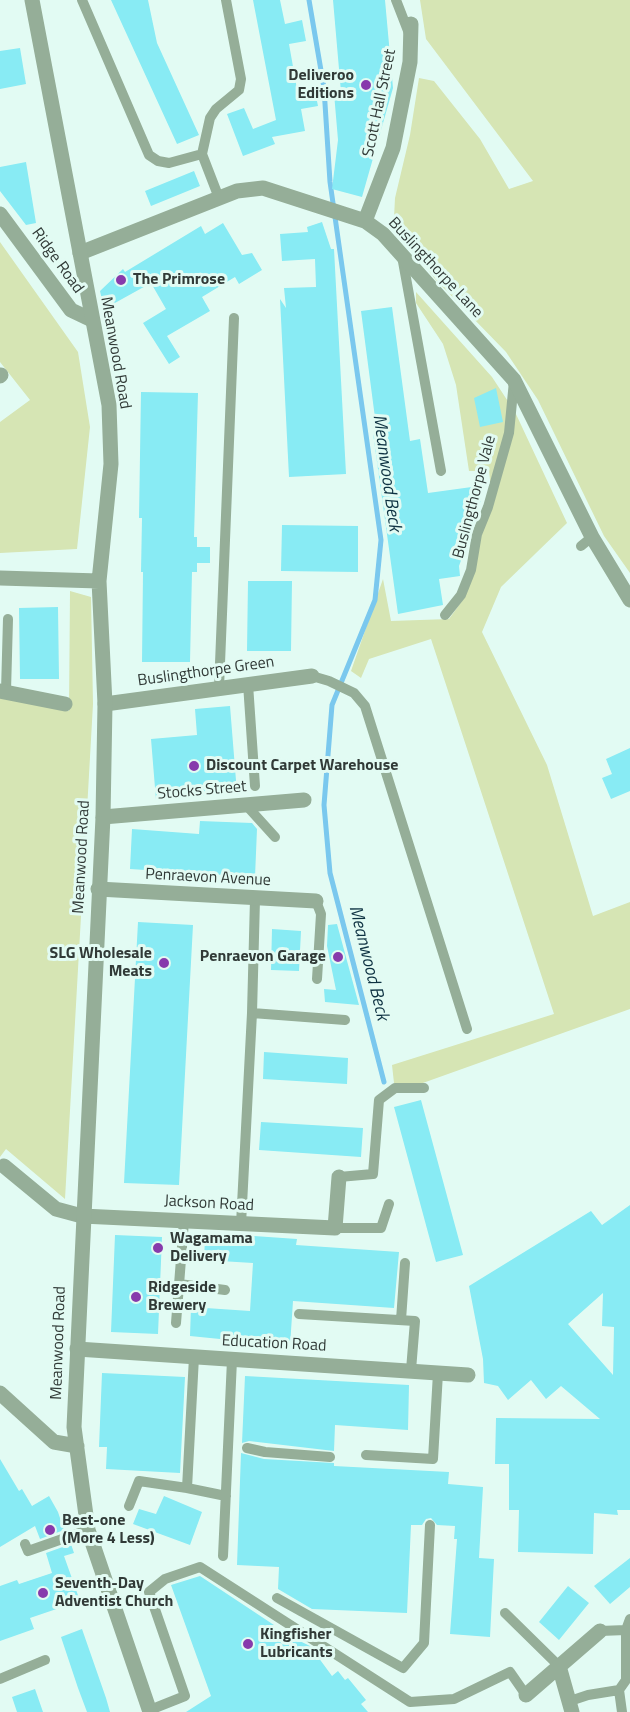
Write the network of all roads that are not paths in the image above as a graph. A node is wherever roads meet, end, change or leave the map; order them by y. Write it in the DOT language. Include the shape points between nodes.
graph roads {
  1 [pos="32,0"];
  2 [pos="82,0"];
  3 [pos="226,0"];
  4 [pos="396,0"];
  5 [pos="411,31"];
  6 [pos="202,154"];
  7 [pos="219,198"];
  8 [pos="0,214"];
  9 [pos="361,220"];
  10 [pos="80,253"];
  11 [pos="401,255"];
  12 [pos="234,318"];
  13 [pos="92,321"];
  14 [pos="514,380"];
  15 [pos="441,471"];
  16 [pos="0,578"];
  17 [pos="99,580"];
  18 [pos="630,600"];
  19 [pos="445,615"];
  20 [pos="8,619"];
  21 [pos="312,676"];
  22 [pos="248,684"];
  23 [pos="219,688"];
  24 [pos="3,691"];
  25 [pos="65,704"];
  26 [pos="105,704"];
  27 [pos="255,786"];
  28 [pos="304,800"];
  29 [pos="246,805"];
  30 [pos="103,817"];
  31 [pos="275,837"];
  32 [pos="98,889"];
  33 [pos="255,899"];
  34 [pos="316,901"];
  35 [pos="317,979"];
  36 [pos="252,1013"];
  37 [pos="345,1020"];
  38 [pos="467,1029"];
  39 [pos="424,1088"];
  40 [pos="4,1166"];
  41 [pos="339,1177"];
  42 [pos="389,1204"];
  43 [pos="82,1216"];
  44 [pos="184,1221"];
  45 [pos="241,1224"];
  46 [pos="335,1228"];
  47 [pos="405,1263"];
  48 [pos="179,1284"];
  49 [pos="225,1290"];
  50 [pos="299,1314"];
  51 [pos="401,1320"];
  52 [pos="176,1323"];
  53 [pos="77,1349"];
  54 [pos="194,1357"];
  55 [pos="232,1360"];
  56 [pos="411,1370"];
  57 [pos="438,1373"];
  58 [pos="468,1375"];
  59 [pos="0,1393"];
  60 [pos="77,1446"];
  61 [pos="228,1448"];
  62 [pos="366,1455"];
  63 [pos="330,1457"];
  64 [pos="433,1459"];
  65 [pos="433,1471"];
  66 [pos="187,1488"];
  67 [pos="226,1496"];
  68 [pos="129,1506"];
  69 [pos="430,1525"];
  70 [pos="88,1530"];
  71 [pos="25,1544"];
  72 [pos="223,1556"];
  73 [pos="277,1598"];
  74 [pos="505,1612"];
  75 [pos="628,1624"];
  76 [pos="600,1631"];
  77 [pos="45,1660"];
  78 [pos="559,1666"];
  79 [pos="0,1679"];
  80 [pos="526,1695"];
  81 [pos="623,1695"];
  82 [pos="571,1707"];
  83 [pos="150,1711"];
  84 [pos="622,1712"];
  1 -- 10 [label="street, Meanwood Road"];
  2 -- 6 [label="lane" via="149,155 169,163"];
  3 -- 6 [label="lane" via="241,79 239,90 210,118"];
  4 -- 5 [label="lane"];
  5 -- 9 [label="street, Scott Hall Street" via="410,62 393,148"];
  6 -- 7 [label="lane"];
  7 -- 9 [label="street, Buslingthorpe Lane" via="237,190 262,188"];
  7 -- 10 [label="street, Buslingthorpe Lane"];
  8 -- 13 [label="street, Ridge Road" via="71,310"];
  9 -- 11 [label="street, Buslingthorpe Lane" via="383,234"];
  10 -- 13 [label="street, Meanwood Road"];
  11 -- 14 [label="street, Buslingthorpe Lane"];
  11 -- 15 [label="lane"];
  12 -- 23 [label="lane"];
  13 -- 17 [label="street, Meanwood Road" via="109,405 109,496"];
  14 -- 18 [label="street, Buslingthorpe Lane" via="586,541"];
  14 -- 19 [label="lane, Buslingthorpe Vale" via="509,433 489,507 477,534 471,570 461,595"];
  16 -- 17 [label="street"];
  17 -- 26 [label="street, Meanwood Road"];
  20 -- 24 [label="lane"];
  21 -- 22 [label="street, Buslingthorpe Green"];
  21 -- 38 [label="lane" via="354,693 365,706"];
  22 -- 23 [label="street, Buslingthorpe Green"];
  22 -- 27 [label="lane"];
  23 -- 26 [label="street, Buslingthorpe Green"];
  24 -- 25 [label="street"];
  26 -- 30 [label="street, Meanwood Road"];
  28 -- 29 [label="street, Stocks Street"];
  29 -- 30 [label="street, Stocks Street"];
  29 -- 31 [label="lane"];
  30 -- 32 [label="street, Meanwood Road"];
  32 -- 33 [label="street, Penraevon Avenue"];
  32 -- 43 [label="street, Meanwood Road"];
  33 -- 34 [label="street, Penraevon Avenue"];
  33 -- 36 [label="lane"];
  34 -- 35 [label="lane" via="321,914"];
  36 -- 37 [label="lane"];
  36 -- 45 [label="lane"];
  39 -- 41 [label="lane" via="395,1088 379,1100 374,1174"];
  40 -- 43 [label="street, Jackson Road" via="56,1209"];
  41 -- 46 [label="street"];
  42 -- 46 [label="lane" via="381,1228"];
  43 -- 44 [label="street, Jackson Road"];
  43 -- 53 [label="street, Meanwood Road"];
  44 -- 45 [label="street, Jackson Road"];
  44 -- 48 [label="lane"];
  45 -- 46 [label="street, Jackson Road"];
  47 -- 51 [label="lane"];
  48 -- 49 [label="lane"];
  48 -- 52 [label="lane"];
  50 -- 51 [label="lane"];
  51 -- 56 [label="lane" via="415,1321"];
  53 -- 54 [label="street, Education Road"];
  53 -- 60 [label="street, Meanwood Road"];
  54 -- 55 [label="street, Education Road"];
  54 -- 66 [label="lane"];
  55 -- 56 [label="street, Education Road"];
  55 -- 61 [label="lane"];
  56 -- 57 [label="street, Education Road"];
  57 -- 58 [label="street, Education Road"];
  57 -- 64 [label="lane"];
  59 -- 60 [label="street" via="54,1442"];
  60 -- 70 [label="street, Meanwood Road"];
  61 -- 63 [label="lane"];
  61 -- 67 [label="lane"];
  62 -- 64 [label="lane"];
  64 -- 65 [label="lane"];
  66 -- 67 [label="lane"];
  66 -- 68 [label="lane" via="139,1481"];
  67 -- 72 [label="lane"];
  69 -- 73 [label="lane" via="424,1642 403,1668"];
  70 -- 71 [label="lane" via="27,1551"];
  70 -- 83 [label="street, Meanwood Road"];
  74 -- 78 [label="lane"];
  75 -- 76 [label="lane"];
  75 -- 81 [label="lane"];
  76 -- 78 [label="street"];
  77 -- 79 [label="lane"];
  78 -- 80 [label="street"];
  78 -- 82 [label="street"];
  80 -- 83 [label="lane" via="510,1672 454,1699 410,1702 200,1567 165,1579 149,1592 185,1696"];
  81 -- 82 [label="lane" via="588,1695"];
  81 -- 84 [label="lane"];
}
